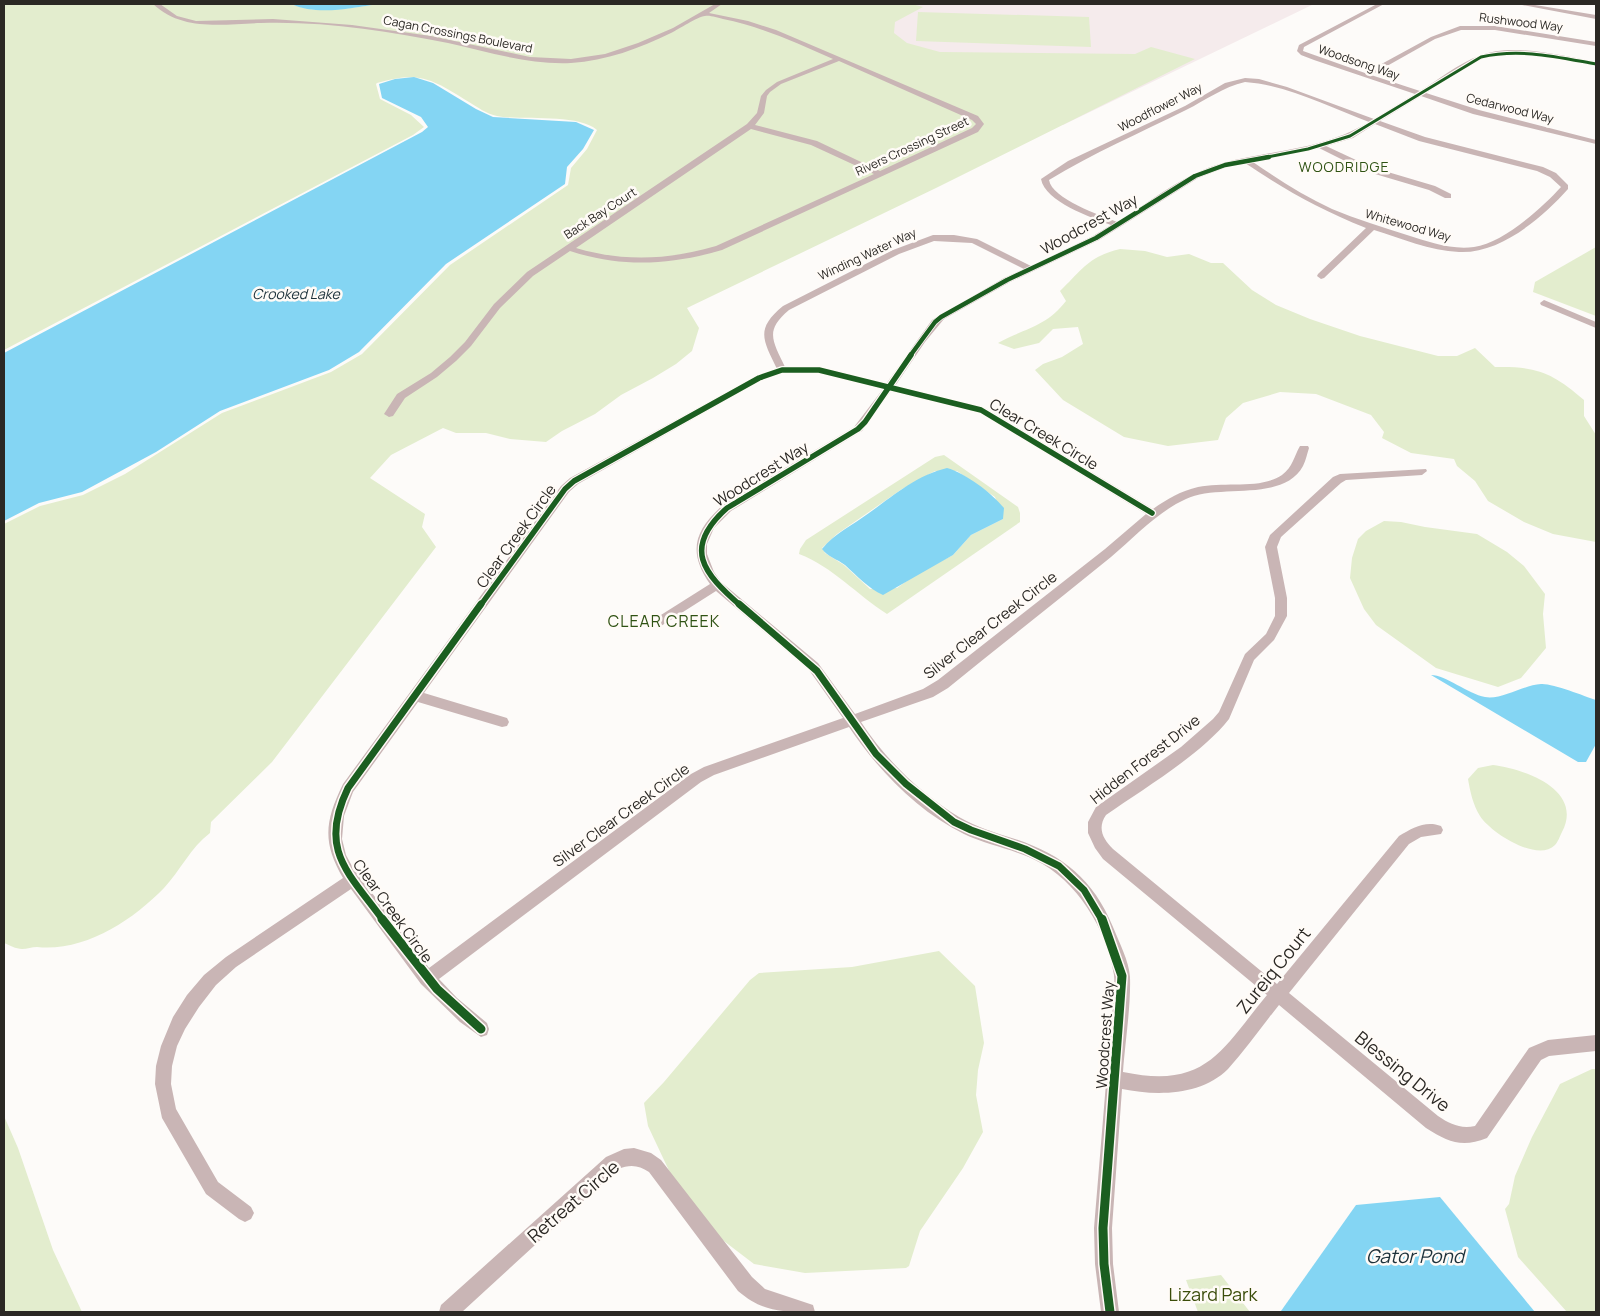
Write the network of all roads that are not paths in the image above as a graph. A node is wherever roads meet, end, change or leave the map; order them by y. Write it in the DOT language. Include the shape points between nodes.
graph roads {
  1 [pos="156,4"];
  2 [pos="719,4"];
  3 [pos="1381,4"];
  4 [pos="1520,4"];
  5 [pos="704,14"];
  6 [pos="1596,16"];
  7 [pos="1596,44"];
  8 [pos="839,59"];
  9 [pos="1596,64"];
  10 [pos="1365,76"];
  11 [pos="1418,94"];
  12 [pos="1375,122"];
  13 [pos="750,126"];
  14 [pos="1596,142"];
  15 [pos="1321,146"];
  16 [pos="1245,160"];
  17 [pos="880,174"];
  18 [pos="1448,196"];
  19 [pos="1117,226"];
  20 [pos="1372,227"];
  21 [pos="569,248"];
  22 [pos="1030,269"];
  23 [pos="1321,276"];
  24 [pos="1544,303"];
  25 [pos="1596,325"];
  26 [pos="782,370"];
  27 [pos="890,388"];
  28 [pos="389,414"];
  29 [pos="1304,448"];
  30 [pos="1422,471"];
  31 [pos="1152,513"];
  32 [pos="717,585"];
  33 [pos="657,623"];
  34 [pos="414,696"];
  35 [pos="852,720"];
  36 [pos="502,722"];
  37 [pos="1436,830"];
  38 [pos="353,880"];
  39 [pos="427,979"];
  40 [pos="1278,994"];
  41 [pos="481,1028"];
  42 [pos="1596,1043"];
  43 [pos="1115,1079"];
  44 [pos="245,1213"];
  45 [pos="448,1312"];
  46 [pos="806,1312"];
  47 [pos="1110,1312"];
  1 -- 5 [label="street, Cagan Crossings Boulevard" via="186,21 251,20 356,27 441,40 520,59 563,62 614,54"];
  2 -- 5 [label="street, Cagan Crossings Boulevard"];
  3 -- 10 [label="street, Woodsong Way" via="1300,48 1303,54"];
  4 -- 6 [label="street"];
  5 -- 8 [label="street, Rivers Crossing Street" via="774,31"];
  7 -- 10 [label="street, Rushwood Way" via="1495,28 1460,28 1433,38"];
  8 -- 13 [label="street, Back Bay Court" via="779,83 768,91 760,113"];
  8 -- 17 [label="street, Rivers Crossing Street" via="975,118 980,124 976,130"];
  9 -- 11 [label="street, Woodcrest Way" via="1525,52 1490,54"];
  10 -- 11 [label="street, Woodsong Way"];
  11 -- 12 [label="street, Woodcrest Way"];
  11 -- 14 [label="street, Cedarwood Way"];
  12 -- 15 [label="street, Woodcrest Way" via="1350,136"];
  12 -- 19 [label="street, Woodflower Way" via="1268,83 1245,80 1228,84 1045,179 1046,188 1059,198"];
  12 -- 20 [label="street, Whitewood Way" via="1445,146 1540,169 1565,187 1551,203 1502,240 1483,248 1446,249"];
  13 -- 17 [label="street" via="814,143"];
  13 -- 21 [label="street, Back Bay Court"];
  15 -- 16 [label="street, Woodcrest Way"];
  15 -- 18 [label="street" via="1368,169"];
  16 -- 19 [label="street, Woodcrest Way" via="1188,180"];
  16 -- 20 [label="street, Whitewood Way" via="1302,198"];
  17 -- 21 [label="street, Rivers Crossing Street" via="696,256 647,262 589,255"];
  19 -- 22 [label="street, Woodcrest Way"];
  20 -- 23 [label="street"];
  21 -- 28 [label="street, Back Bay Court" via="513,289 468,344 434,375 401,396"];
  22 -- 26 [label="street, Winding Water Way" via="966,239 933,238 911,245 786,308 771,320 767,332 769,344"];
  22 -- 27 [label="street, Woodcrest Way" via="935,322"];
  24 -- 25 [label="street"];
  26 -- 27 [label="street, Clear Creek Circle" via="819,370"];
  26 -- 34 [label="street, Clear Creek Circle" via="759,378 574,481"];
  27 -- 31 [label="street, Clear Creek Circle" via="990,414"];
  27 -- 32 [label="street, Woodcrest Way" via="858,429 727,508 711,523 701,544 701,554 707,573"];
  29 -- 31 [label="street, Silver Clear Creek Circle" via="1302,462 1297,469 1270,484 1198,490"];
  30 -- 40 [label="street, Hidden Forest Drive" via="1337,480 1276,535 1271,547 1282,604 1281,616 1270,636 1249,657 1224,715 1192,746 1105,807 1095,820 1096,838 1108,854"];
  31 -- 35 [label="street, Silver Clear Creek Circle" via="1124,541 943,684 918,697"];
  32 -- 33 [label="street"];
  32 -- 35 [label="street, Woodcrest Way" via="815,669"];
  34 -- 36 [label="street"];
  34 -- 38 [label="street, Clear Creek Circle" via="348,788 337,814 336,845"];
  35 -- 39 [label="street, Silver Clear Creek Circle" via="696,778"];
  35 -- 43 [label="street, Woodcrest Way" via="889,768 949,819 972,832 1041,854 1058,865 1085,891 1105,923 1122,976"];
  37 -- 40 [label="street, Zureiq Court" via="1419,831 1404,840"];
  38 -- 39 [label="street, Clear Creek Circle"];
  38 -- 44 [label="street" via="231,962 210,980 192,1000 169,1046 163,1084 168,1112 212,1188"];
  39 -- 41 [label="street, Clear Creek Circle" via="461,1014"];
  40 -- 42 [label="street, Blessing Drive" via="1432,1122 1462,1136 1482,1132 1535,1054 1548,1048"];
  40 -- 43 [label="street, Zureiq Court" via="1232,1053 1208,1073 1187,1082 1162,1086"];
  43 -- 47 [label="street, Woodcrest Way" via="1103,1228"];
  45 -- 46 [label="street, Retreat Circle" via="612,1164 632,1156 644,1158 655,1166 749,1288 759,1296"];
}
